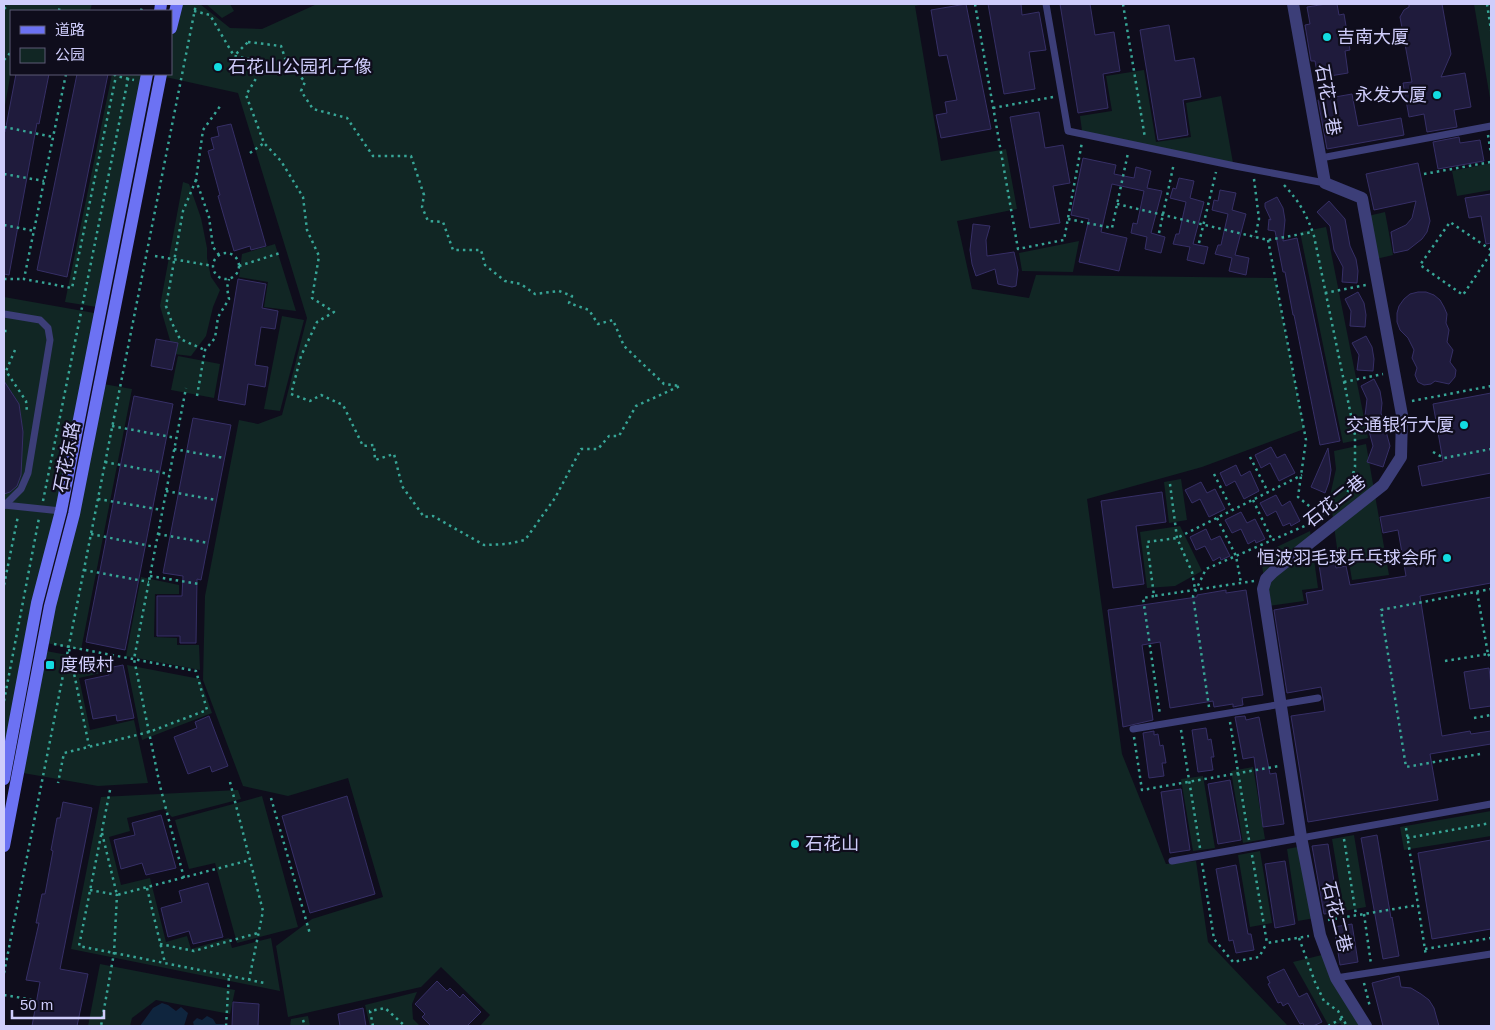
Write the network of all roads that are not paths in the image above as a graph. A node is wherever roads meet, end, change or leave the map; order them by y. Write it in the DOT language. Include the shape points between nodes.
graph roads {
  1 [pos="176,4"];
  2 [pos="1046,4"];
  3 [pos="1293,4"];
  4 [pos="172,23"];
  5 [pos="162,75"];
  6 [pos="146,78"];
  7 [pos="1489,126"];
  8 [pos="1321,158"];
  9 [pos="1326,183"];
  10 [pos="4,314"];
  11 [pos="4,505"];
  12 [pos="61,511"];
  13 [pos="1318,698"];
  14 [pos="1281,704"];
  15 [pos="1133,729"];
  16 [pos="4,779"];
  17 [pos="1491,804"];
  18 [pos="1301,837"];
  19 [pos="4,846"];
  20 [pos="1172,861"];
  21 [pos="1491,954"];
  22 [pos="1336,978"];
  23 [pos="1366,1026"];
  1 -- 4 [label="main road"];
  2 -- 9 [label="lane" via="1068,131"];
  3 -- 8 [label="street, 石花二巷"];
  5 -- 19 [label="main road, 石花东路" via="74,514 50,606"];
  6 -- 12 [label="main road, 石花东路"];
  7 -- 8 [label="lane"];
  8 -- 9 [label="street, 石花二巷"];
  9 -- 14 [label="street, 石花二巷" via="1362,198 1400,403 1402,457 1383,485 1329,521 1266,579 1263,589"];
  10 -- 11 [label="lane" via="40,320 48,328 50,340 28,473 21,489"];
  11 -- 12 [label="lane"];
  12 -- 16 [label="main road, 石花东路" via="37,603"];
  13 -- 14 [label="lane"];
  14 -- 15 [label="lane"];
  14 -- 18 [label="street, 石花二巷"];
  17 -- 18 [label="lane"];
  18 -- 20 [label="lane"];
  18 -- 22 [label="street, 石花二巷" via="1317,922"];
  21 -- 22 [label="lane"];
  22 -- 23 [label="street, 石花二巷"];
}
